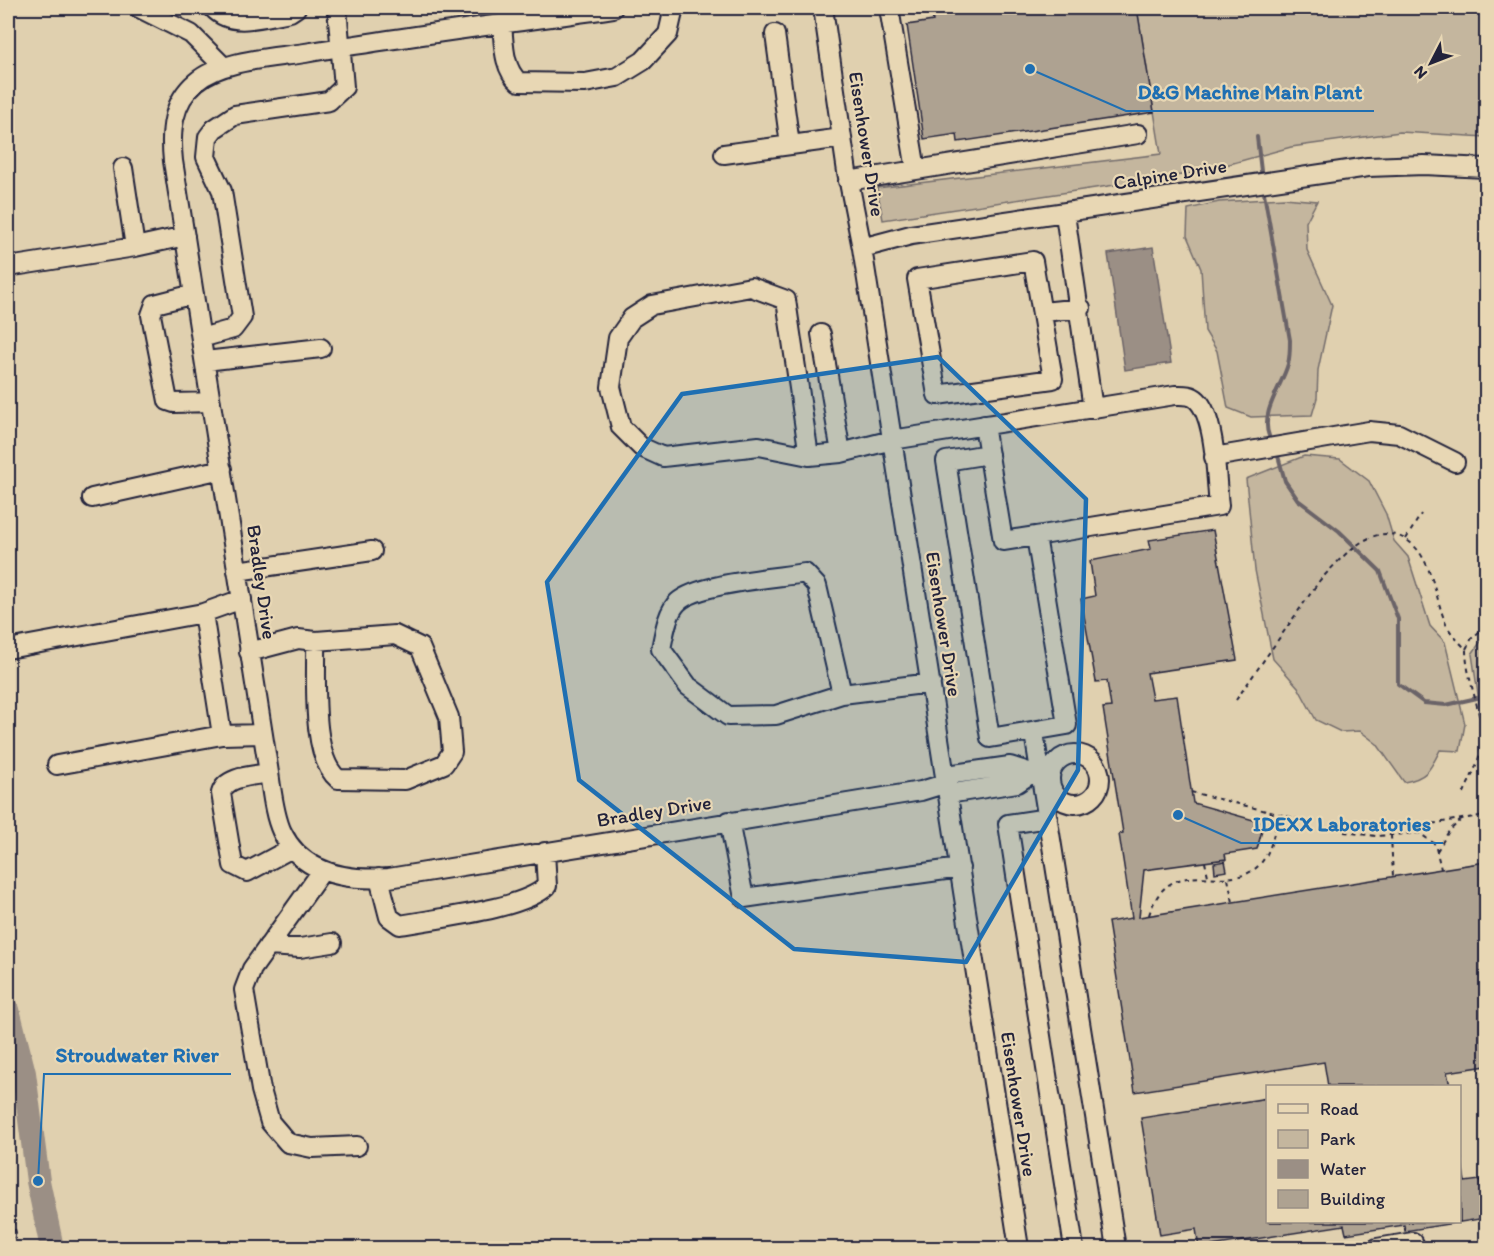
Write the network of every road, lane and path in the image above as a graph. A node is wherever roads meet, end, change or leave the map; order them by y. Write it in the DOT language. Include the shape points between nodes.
graph roads {
  1 [pos="138,8"];
  2 [pos="213,8"];
  3 [pos="296,8"];
  4 [pos="337,8"];
  5 [pos="613,8"];
  6 [pos="674,8"];
  7 [pos="823,8"];
  8 [pos="889,8"];
  9 [pos="501,24"];
  10 [pos="775,34"];
  11 [pos="340,47"];
  12 [pos="224,67"];
  13 [pos="1138,134"];
  14 [pos="842,138"];
  15 [pos="790,145"];
  16 [pos="724,154"];
  17 [pos="123,168"];
  18 [pos="1486,168"];
  19 [pos="916,170"];
  20 [pos="848,181"];
  21 [pos="1065,214"];
  22 [pos="184,236"];
  23 [pos="135,247"];
  24 [pos="862,248"];
  25 [pos="8,267"];
  26 [pos="194,294"];
  27 [pos="1081,308"];
  28 [pos="1043,312"];
  29 [pos="821,334"];
  30 [pos="201,338"];
  31 [pos="321,348"];
  32 [pos="205,361"];
  33 [pos="211,402"];
  34 [pos="1093,408"];
  35 [pos="984,425"];
  36 [pos="892,440"];
  37 [pos="841,453"];
  38 [pos="989,454"];
  39 [pos="809,456"];
  40 [pos="1214,457"];
  41 [pos="1455,462"];
  42 [pos="222,469"];
  43 [pos="92,498"];
  44 [pos="1421,513"];
  45 [pos="1036,536"];
  46 [pos="1406,539"];
  47 [pos="372,551"];
  48 [pos="237,571"];
  49 [pos="242,599"];
  50 [pos="203,613"];
  51 [pos="1486,626"];
  52 [pos="316,641"];
  53 [pos="1466,648"];
  54 [pos="8,649"];
  55 [pos="249,651"];
  56 [pos="931,683"];
  57 [pos="842,694"];
  58 [pos="1236,700"];
  59 [pos="1034,732"];
  60 [pos="262,734"];
  61 [pos="222,735"];
  62 [pos="57,765"];
  63 [pos="1042,771"];
  64 [pos="269,773"];
  65 [pos="947,784"];
  66 [pos="1191,792"];
  67 [pos="1462,797"];
  68 [pos="1279,814"];
  69 [pos="1486,814"];
  70 [pos="1048,818"];
  71 [pos="1463,819"];
  72 [pos="729,821"];
  73 [pos="1306,821"];
  74 [pos="1344,832"];
  75 [pos="1408,832"];
  76 [pos="1391,835"];
  77 [pos="292,848"];
  78 [pos="1437,851"];
  79 [pos="545,852"];
  80 [pos="1205,862"];
  81 [pos="960,868"];
  82 [pos="1442,869"];
  83 [pos="322,871"];
  84 [pos="1208,876"];
  85 [pos="1394,877"];
  86 [pos="379,878"];
  87 [pos="1228,879"];
  88 [pos="1233,902"];
  89 [pos="1149,915"];
  90 [pos="332,943"];
  91 [pos="268,946"];
  92 [pos="357,1146"];
  93 [pos="8,1203"];
  94 [pos="8,1242"];
  95 [pos="1019,1248"];
  96 [pos="1074,1248"];
  97 [pos="1116,1248"];
  98 [pos="1377,1248"];
  99 [pos="1416,1248"];
  1 -- 12 [label="street" via="191,34"];
  2 -- 3 [label="street" via="220,15 240,20"];
  4 -- 11 [label="street"];
  5 -- 9 [label="street, Bradley Drive"];
  6 -- 9 [label="street" via="668,34 643,61 617,77 585,83 519,82 512,77"];
  7 -- 14 [label="street, Eisenhower Drive"];
  8 -- 19 [label="street"];
  9 -- 11 [label="street, Bradley Drive"];
  10 -- 15 [label="street"];
  11 -- 12 [label="street, Bradley Drive"];
  11 -- 30 [label="street" via="344,87 329,101 235,115 208,137 206,157 222,191 242,317 233,329"];
  12 -- 22 [label="street, Bradley Drive" via="197,81 185,93 173,122 172,161"];
  13 -- 19 [label="street"];
  14 -- 15 [label="street"];
  14 -- 20 [label="street, Eisenhower Drive"];
  15 -- 16 [label="street"];
  17 -- 23 [label="street"];
  18 -- 21 [label="street, Calpine Drive" via="1368,167"];
  19 -- 20 [label="street"];
  20 -- 24 [label="street, Eisenhower Drive"];
  21 -- 24 [label="street, Calpine Drive" via="911,235"];
  21 -- 27 [label="street"];
  22 -- 23 [label="street"];
  22 -- 26 [label="street, Bradley Drive"];
  23 -- 25 [label="street"];
  24 -- 36 [label="street, Eisenhower Drive"];
  26 -- 30 [label="street, Bradley Drive"];
  26 -- 33 [label="street" via="155,304 151,315 168,400"];
  27 -- 28 [label="street"];
  27 -- 34 [label="street"];
  28 -- 28 [label="street" via="1033,261 917,279 937,395 1053,379"];
  29 -- 37 [label="street"];
  30 -- 32 [label="street, Bradley Drive"];
  31 -- 32 [label="street"];
  32 -- 33 [label="street, Bradley Drive"];
  33 -- 42 [label="street, Bradley Drive"];
  34 -- 35 [label="street"];
  34 -- 40 [label="street" via="1189,395 1198,401 1207,417"];
  35 -- 36 [label="street"];
  35 -- 38 [label="street"];
  36 -- 37 [label="street"];
  36 -- 56 [label="street, Eisenhower Drive"];
  37 -- 39 [label="street"];
  38 -- 45 [label="street" via="1003,541"];
  38 -- 59 [label="street" via="946,461 975,646 990,738"];
  39 -- 39 [label="street" via="786,300 751,287 652,305 632,318 618,338 611,387 621,427 641,447 663,457 759,446"];
  40 -- 41 [label="street" via="1369,431 1399,434"];
  40 -- 45 [label="street" via="1219,506"];
  42 -- 43 [label="street"];
  42 -- 48 [label="street, Bradley Drive"];
  44 -- 46 [label="path"];
  45 -- 59 [label="street" via="1066,725"];
  46 -- 53 [label="path" via="1423,556 1446,624"];
  46 -- 58 [label="path" via="1379,533 1358,545 1320,580"];
  47 -- 48 [label="street"];
  48 -- 49 [label="street, Bradley Drive"];
  49 -- 50 [label="street"];
  49 -- 55 [label="street, Bradley Drive"];
  50 -- 54 [label="street"];
  50 -- 61 [label="street"];
  51 -- 53 [label="path"];
  52 -- 52 [label="street" via="395,635 420,647 449,717 452,752 444,764 405,780 338,779 330,773 319,739"];
  52 -- 55 [label="street" via="298,639"];
  53 -- 67 [label="path" via="1482,740"];
  55 -- 60 [label="street, Bradley Drive"];
  56 -- 57 [label="street"];
  56 -- 65 [label="street, Eisenhower Drive"];
  57 -- 57 [label="street" via="817,586 805,573 705,589 678,602 666,625 661,649 688,686 728,716 776,715"];
  59 -- 63 [label="street"];
  60 -- 61 [label="street"];
  60 -- 64 [label="street, Bradley Drive"];
  61 -- 62 [label="street"];
  63 -- 65 [label="street, Bradley Drive" via="1010,766"];
  63 -- 70 [label="street"];
  64 -- 77 [label="street, Bradley Drive" via="281,830"];
  64 -- 77 [label="street" via="229,781 222,788 233,865 247,872"];
  65 -- 72 [label="street, Bradley Drive"];
  65 -- 81 [label="street, Eisenhower Drive"];
  66 -- 68 [label="path"];
  68 -- 73 [label="path"];
  68 -- 87 [label="path" via="1268,853 1261,863 1250,872"];
  69 -- 71 [label="path"];
  70 -- 96 [label="street" via="1008,824"];
  70 -- 97 [label="street"];
  71 -- 75 [label="path" via="1412,827"];
  71 -- 78 [label="path" via="1449,831"];
  72 -- 79 [label="street, Bradley Drive"];
  72 -- 81 [label="street" via="744,898"];
  74 -- 76 [label="path"];
  75 -- 76 [label="path"];
  75 -- 78 [label="path" via="1426,836"];
  76 -- 85 [label="path"];
  77 -- 83 [label="street, Bradley Drive"];
  78 -- 82 [label="path"];
  79 -- 86 [label="street, Bradley Drive"];
  79 -- 86 [label="street" via="547,886 541,892 518,902 400,925 389,917"];
  80 -- 84 [label="path"];
  81 -- 95 [label="street, Eisenhower Drive"];
  83 -- 86 [label="street, Bradley Drive" via="362,880"];
  83 -- 91 [label="street"];
  84 -- 87 [label="path"];
  84 -- 89 [label="path" via="1189,876 1170,885 1156,896"];
  87 -- 88 [label="path"];
  90 -- 91 [label="street" via="300,948"];
  91 -- 92 [label="street" via="252,969 244,990 270,1122 288,1143 312,1148"];
  93 -- 94 [label="path" via="16,1233"];
  98 -- 99 [label="street" via="1413,1242"];
}
